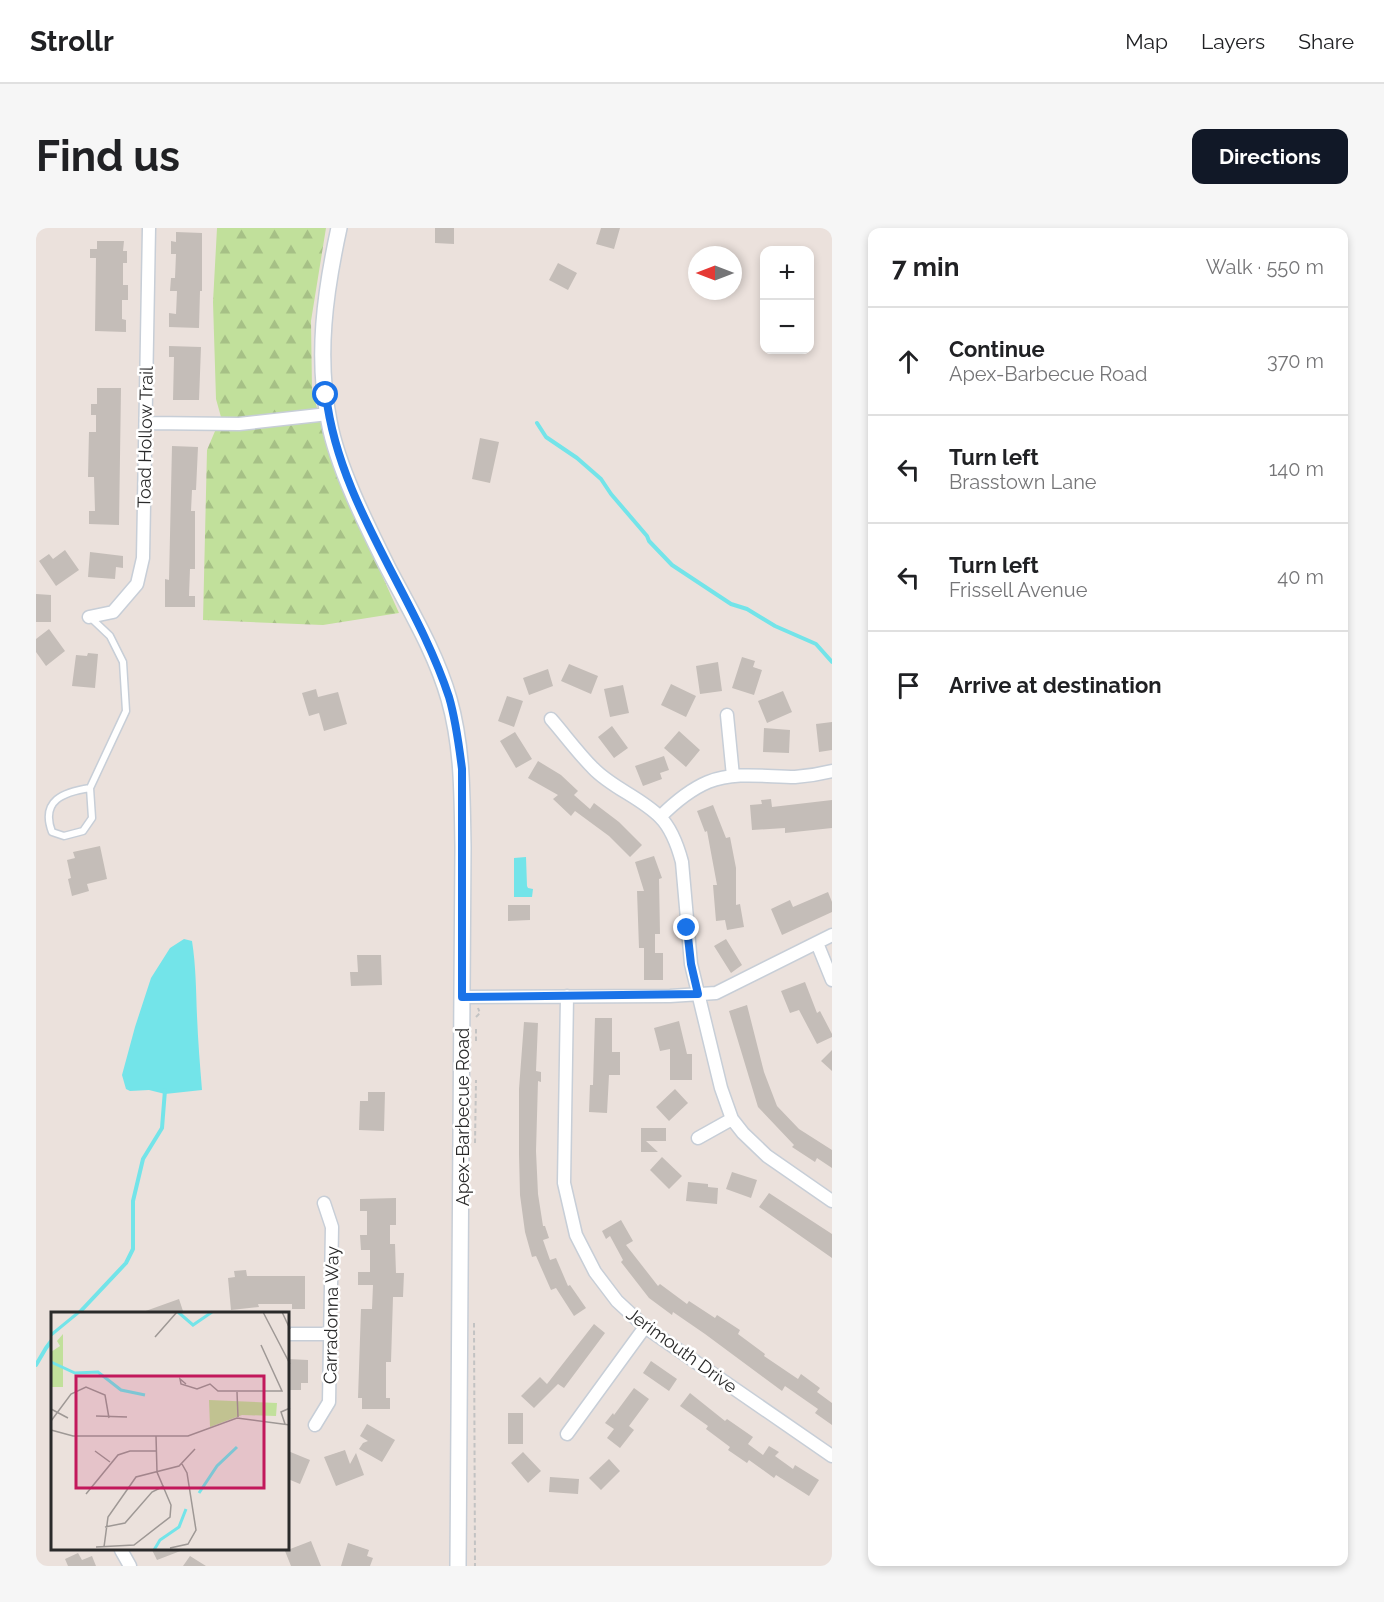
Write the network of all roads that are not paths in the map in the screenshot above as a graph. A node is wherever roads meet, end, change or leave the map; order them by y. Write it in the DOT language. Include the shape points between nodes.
graph roads {
  1 [pos="150,228"];
  2 [pos="339,228"];
  3 [pos="328,414"];
  4 [pos="146,423"];
  5 [pos="89,617"];
  6 [pos="727,716"];
  7 [pos="551,719"];
  8 [pos="832,771"];
  9 [pos="733,776"];
  10 [pos="90,788"];
  11 [pos="660,817"];
  12 [pos="832,935"];
  13 [pos="817,943"];
  14 [pos="832,980"];
  15 [pos="698,994"];
  16 [pos="567,996"];
  17 [pos="462,997"];
  18 [pos="732,1119"];
  19 [pos="698,1138"];
  20 [pos="832,1201"];
  21 [pos="324,1203"];
  22 [pos="645,1327"];
  23 [pos="290,1334"];
  24 [pos="330,1334"];
  25 [pos="315,1425"];
  26 [pos="567,1434"];
  27 [pos="832,1456"];
  28 [pos="122,1551"];
  29 [pos="130,1566"];
  30 [pos="458,1566"];
  1 -- 4 [label="street, Toad Hollow Trail"];
  2 -- 3 [label="street, Apex-Barbecue Road" via="324,318 322,353"];
  3 -- 4 [label="street" via="239,424"];
  3 -- 17 [label="street, Apex-Barbecue Road" via="347,477 449,698 462,769"];
  4 -- 5 [label="street, Toad Hollow Trail" via="143,558 137,584 113,612"];
  5 -- 10 [label="lane" via="110,636 123,662 126,711"];
  6 -- 9 [label="street"];
  7 -- 11 [label="street" via="593,768"];
  8 -- 9 [label="street" via="808,776"];
  9 -- 11 [label="street" via="696,788"];
  10 -- 10 [label="lane" via="92,818 83,831 64,836 52,832 49,810 57,798"];
  11 -- 15 [label="street" via="682,862 688,946"];
  12 -- 13 [label="street"];
  13 -- 14 [label="street"];
  13 -- 15 [label="street" via="726,990"];
  15 -- 16 [label="street"];
  15 -- 18 [label="street"];
  16 -- 17 [label="street"];
  16 -- 22 [label="street, Jerimouth Drive" via="563,1168 566,1199 576,1235 595,1272 617,1301"];
  17 -- 30 [label="street, Apex-Barbecue Road"];
  18 -- 19 [label="street"];
  18 -- 20 [label="street" via="767,1156"];
  21 -- 24 [label="street, Carradonna Way" via="332,1227"];
  22 -- 26 [label="street"];
  22 -- 27 [label="street, Jerimouth Drive"];
  23 -- 24 [label="street"];
  24 -- 25 [label="street, Carradonna Way" via="329,1402"];
  28 -- 29 [label="street"];
}
